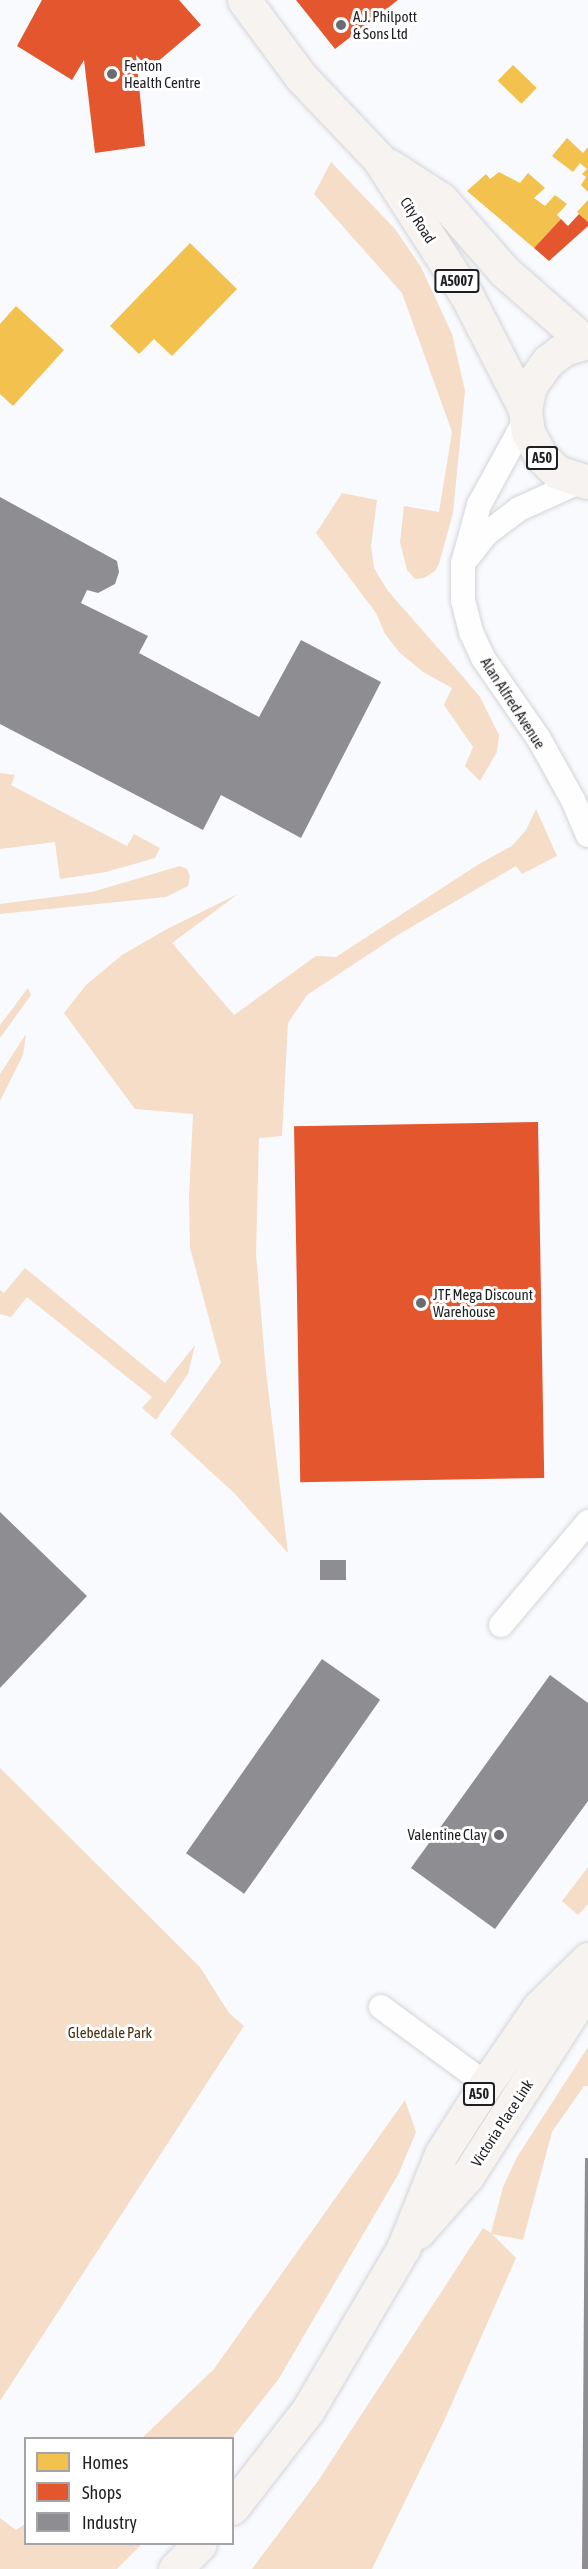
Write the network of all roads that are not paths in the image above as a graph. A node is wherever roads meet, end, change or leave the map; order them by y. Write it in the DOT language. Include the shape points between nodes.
graph roads {
  1 [pos="244,0"];
  2 [pos="379,159"];
  3 [pos="586,342"];
  4 [pos="525,414"];
  5 [pos="585,482"];
  6 [pos="463,563"];
  7 [pos="588,835"];
  8 [pos="588,1522"];
  9 [pos="501,1625"];
  10 [pos="588,1959"];
  11 [pos="588,1987"];
  12 [pos="381,2007"];
  13 [pos="486,2084"];
  14 [pos="403,2249"];
  15 [pos="234,2505"];
  16 [pos="199,2545"];
  17 [pos="175,2569"];
  1 -- 2 [label="main road, City Road / A5007" via="301,77"];
  2 -- 3 [label="main road, City Road / A5007" via="441,199 504,271"];
  2 -- 4 [label="main road, City Road / A5007" via="467,296"];
  3 -- 4 [label="main road" via="564,349 543,366 530,386"];
  4 -- 5 [label="main road, A50" via="532,443 540,455 557,472"];
  4 -- 6 [label="street, Alan Alfred Avenue" via="479,505"];
  5 -- 6 [label="street" via="519,509 486,534"];
  6 -- 7 [label="street, Alan Alfred Avenue" via="463,600 471,632 483,658 539,739"];
  8 -- 9 [label="street"];
  10 -- 13 [label="main road, Victoria Place Link / A50" via="539,2007"];
  11 -- 14 [label="main road, Victoria Place Link / A50" via="468,2175"];
  12 -- 13 [label="street"];
  13 -- 14 [label="main road, Victoria Place Link / A50" via="441,2154"];
  14 -- 15 [label="main road, Victoria Place Link / A50" via="308,2410"];
  16 -- 17 [label="main road"];
}
